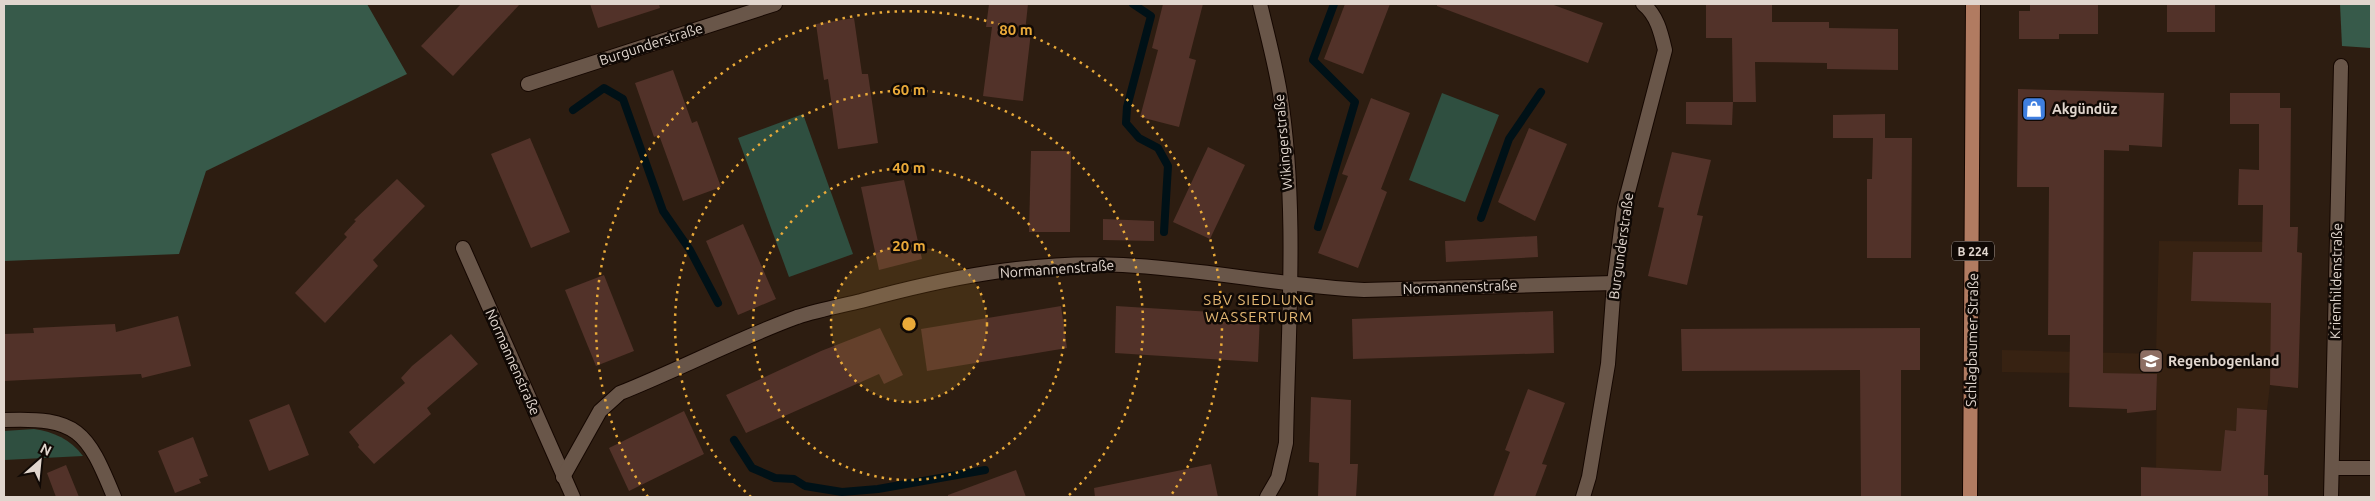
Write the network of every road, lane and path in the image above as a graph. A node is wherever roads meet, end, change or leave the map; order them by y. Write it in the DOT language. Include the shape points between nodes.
graph roads {
  1 [pos="775,4"];
  2 [pos="1260,4"];
  3 [pos="1643,4"];
  4 [pos="1973,4"];
  5 [pos="2341,66"];
  6 [pos="528,84"];
  7 [pos="463,248"];
  8 [pos="1289,282"];
  9 [pos="1614,283"];
  10 [pos="4,420"];
  11 [pos="2332,468"];
  12 [pos="2371,468"];
  13 [pos="563,476"];
  14 [pos="114,497"];
  15 [pos="573,497"];
  16 [pos="1267,497"];
  17 [pos="1582,497"];
  18 [pos="1970,497"];
  19 [pos="2331,497"];
  1 -- 6 [label="street, Burgunderstraße"];
  2 -- 8 [label="street, Wikingerstraße" via="1280,93 1288,172"];
  3 -- 9 [label="street, Burgunderstraße" via="1651,10 1665,50 1624,206"];
  4 -- 18 [label="main road, Schlagbaumer Straße / B 224"];
  5 -- 11 [label="street, Kriemhildenstraße"];
  7 -- 13 [label="street, Normannenstraße"];
  8 -- 9 [label="street, Normannenstraße" via="1364,290"];
  8 -- 13 [label="street, Normannenstraße" via="1122,265 1078,265 986,274 904,289 798,317 620,393 600,411"];
  8 -- 16 [label="street, Wikingerstraße" via="1286,443 1278,478"];
  9 -- 17 [label="street, Burgunderstraße" via="1608,364 1589,477"];
  10 -- 14 [label="street" via="50,421 68,426 91,446"];
  11 -- 12 [label="street"];
  11 -- 19 [label="street, Kriemhildenstraße"];
  13 -- 15 [label="street, Normannenstraße"];
}
